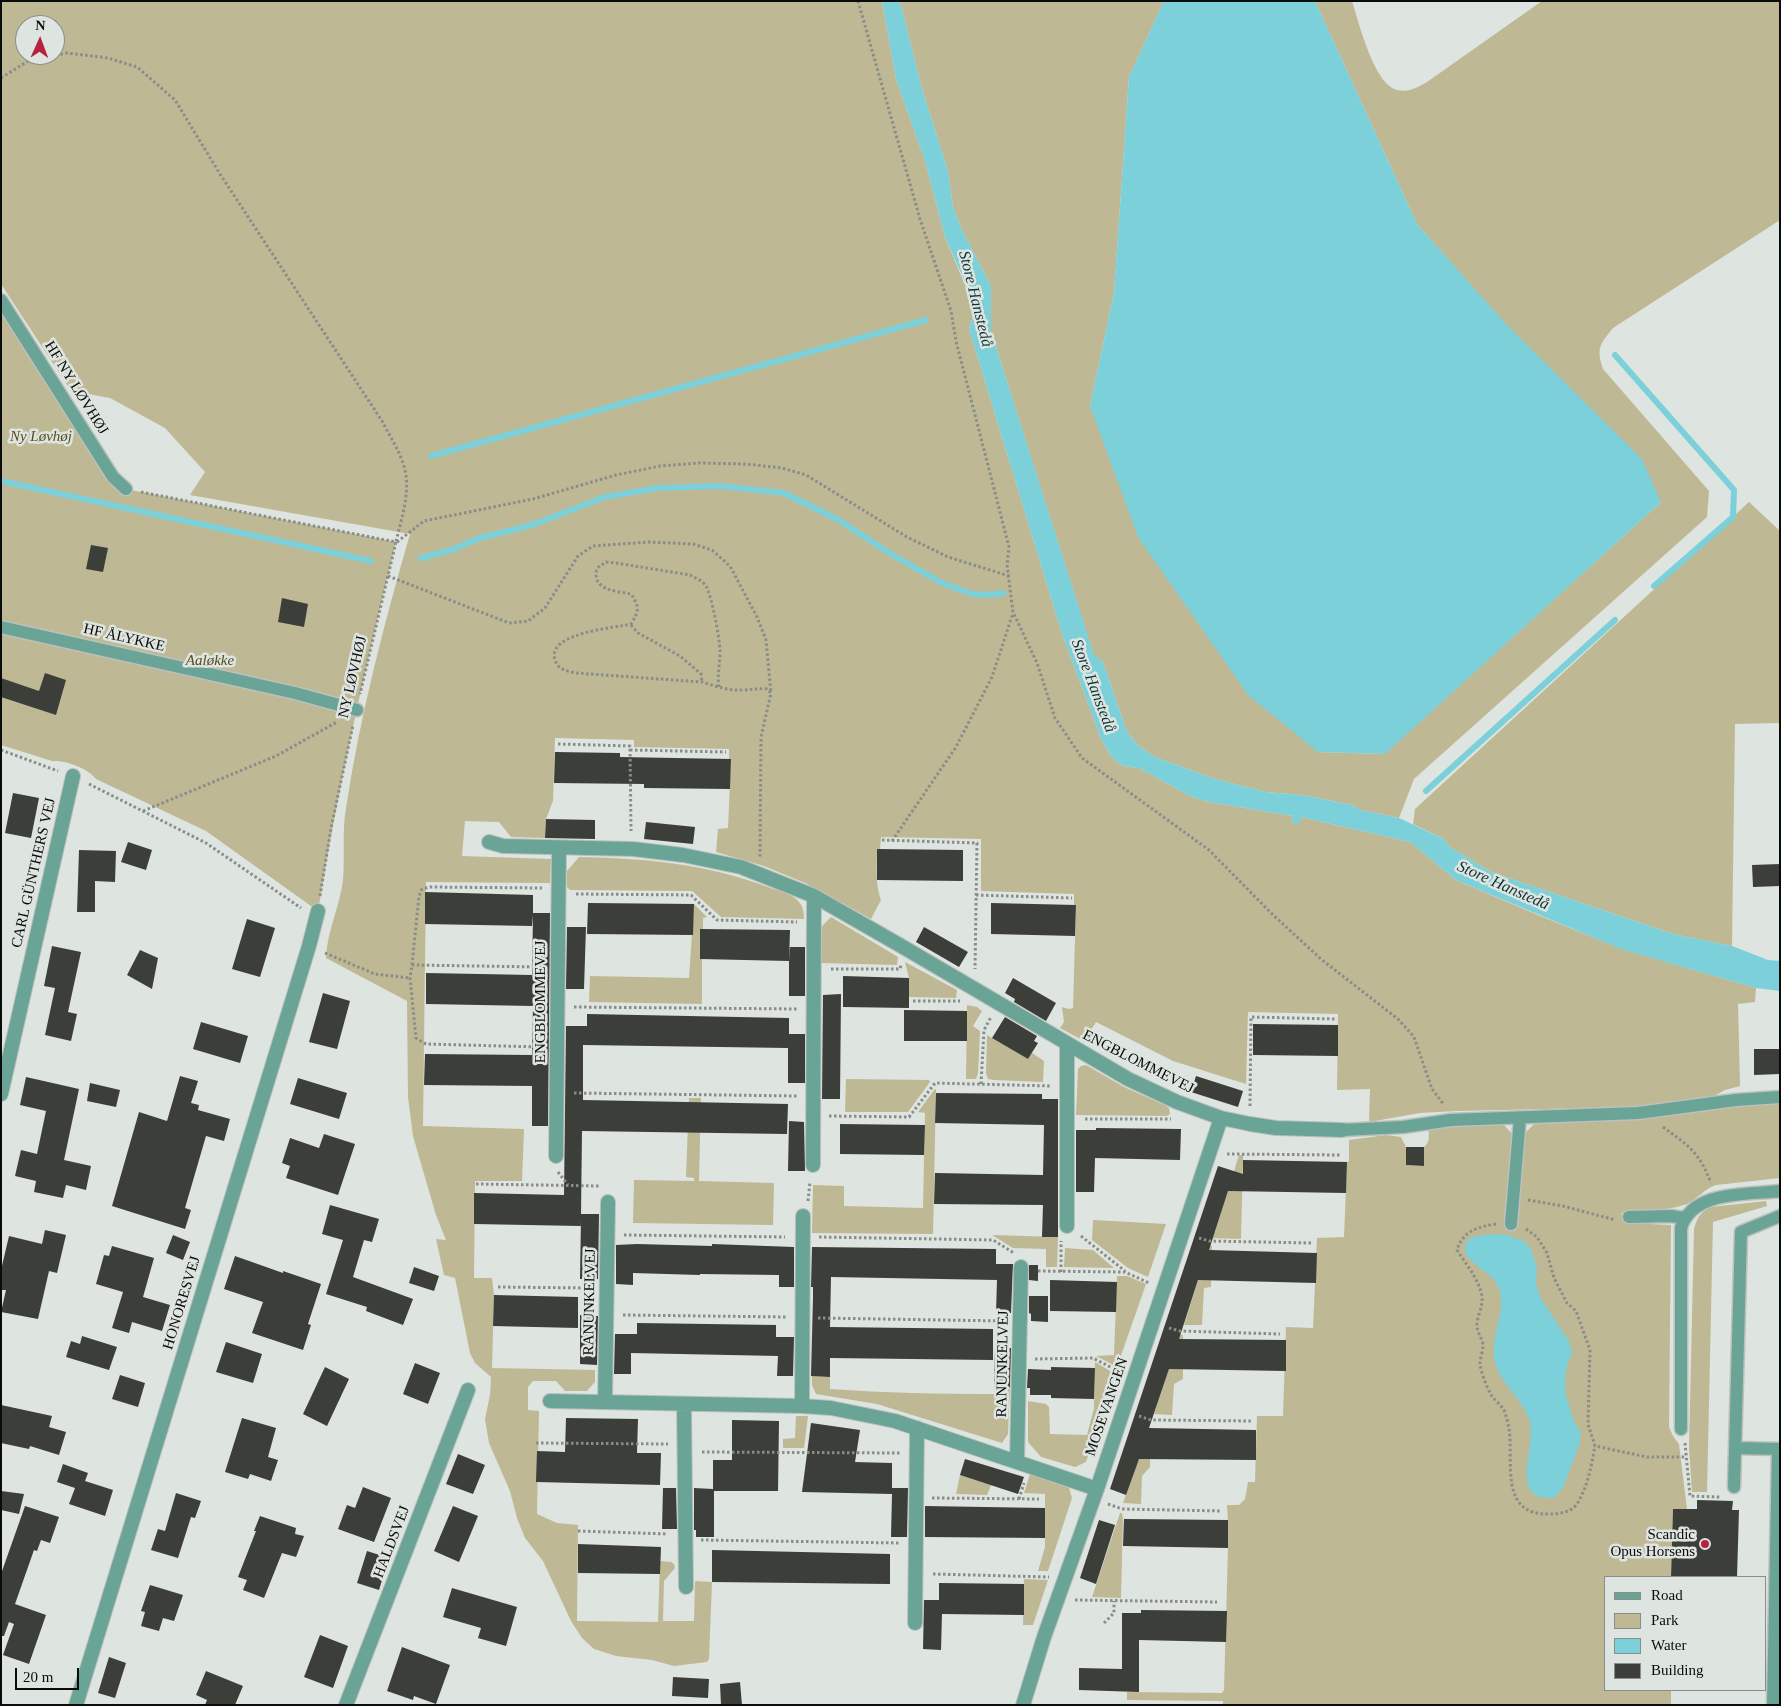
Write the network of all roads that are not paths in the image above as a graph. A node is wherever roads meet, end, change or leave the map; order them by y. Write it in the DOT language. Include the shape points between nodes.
graph roads {
  1 [pos="1,300"];
  2 [pos="126,489"];
  3 [pos="1,627"];
  4 [pos="357,710"];
  5 [pos="73,776"];
  6 [pos="488,842"];
  7 [pos="558,848"];
  8 [pos="814,896"];
  9 [pos="317,915"];
  10 [pos="1067,1044"];
  11 [pos="1,1094"];
  12 [pos="1780,1097"];
  13 [pos="1221,1118"];
  14 [pos="1520,1118"];
  15 [pos="1342,1130"];
  16 [pos="556,1156"];
  17 [pos="813,1165"];
  18 [pos="1780,1192"];
  19 [pos="608,1202"];
  20 [pos="804,1216"];
  21 [pos="1780,1216"];
  22 [pos="1628,1217"];
  23 [pos="1684,1218"];
  24 [pos="1511,1224"];
  25 [pos="1066,1226"];
  26 [pos="1021,1267"];
  27 [pos="468,1390"];
  28 [pos="550,1401"];
  29 [pos="605,1402"];
  30 [pos="684,1404"];
  31 [pos="802,1406"];
  32 [pos="917,1428"];
  33 [pos="1680,1429"];
  34 [pos="1735,1448"];
  35 [pos="1779,1449"];
  36 [pos="1017,1461"];
  37 [pos="1734,1487"];
  38 [pos="1095,1494"];
  39 [pos="686,1587"];
  40 [pos="915,1623"];
  41 [pos="76,1705"];
  42 [pos="346,1705"];
  43 [pos="1023,1705"];
  44 [pos="1773,1705"];
  1 -- 2 [label="lane, HF NY LØVHØJ" via="113,477"];
  3 -- 4 [label="lane, HF ÅLYKKE"];
  5 -- 11 [label="street, CARL GÜNTHERS VEJ"];
  6 -- 7 [label="street, ENGBLOMMEVEJ" via="503,846"];
  7 -- 8 [label="street, ENGBLOMMEVEJ" via="633,849 683,855 741,867"];
  7 -- 16 [label="street, ENGBLOMMEVEJ"];
  8 -- 10 [label="street, ENGBLOMMEVEJ"];
  8 -- 17 [label="street"];
  9 -- 41 [label="street, HONORESVEJ"];
  10 -- 13 [label="street, ENGBLOMMEVEJ" via="1128,1079"];
  10 -- 25 [label="street, ENGBLOMMEVEJ"];
  12 -- 14 [label="lane" via="1638,1113"];
  13 -- 15 [label="street, ENGBLOMMEVEJ" via="1276,1128"];
  13 -- 38 [label="street, MOSEVANGEN"];
  14 -- 15 [label="lane" via="1451,1120 1403,1127"];
  14 -- 24 [label="lane"];
  18 -- 23 [label="lane" via="1718,1198 1696,1206"];
  19 -- 29 [label="street, RANUNKELVEJ"];
  20 -- 31 [label="street"];
  21 -- 34 [label="lane" via="1741,1232"];
  22 -- 23 [label="lane"];
  23 -- 33 [label="lane" via="1681,1228"];
  26 -- 36 [label="street, RANUNKELVEJ"];
  27 -- 42 [label="street, HALDSVEJ"];
  28 -- 29 [label="street"];
  29 -- 30 [label="street"];
  30 -- 31 [label="street"];
  30 -- 39 [label="street"];
  31 -- 32 [label="street" via="832,1408"];
  32 -- 36 [label="street"];
  32 -- 40 [label="street"];
  34 -- 35 [label="lane"];
  34 -- 37 [label="lane"];
  35 -- 44 [label="lane"];
  36 -- 38 [label="street"];
  38 -- 43 [label="street, MOSEVANGEN"];
}
